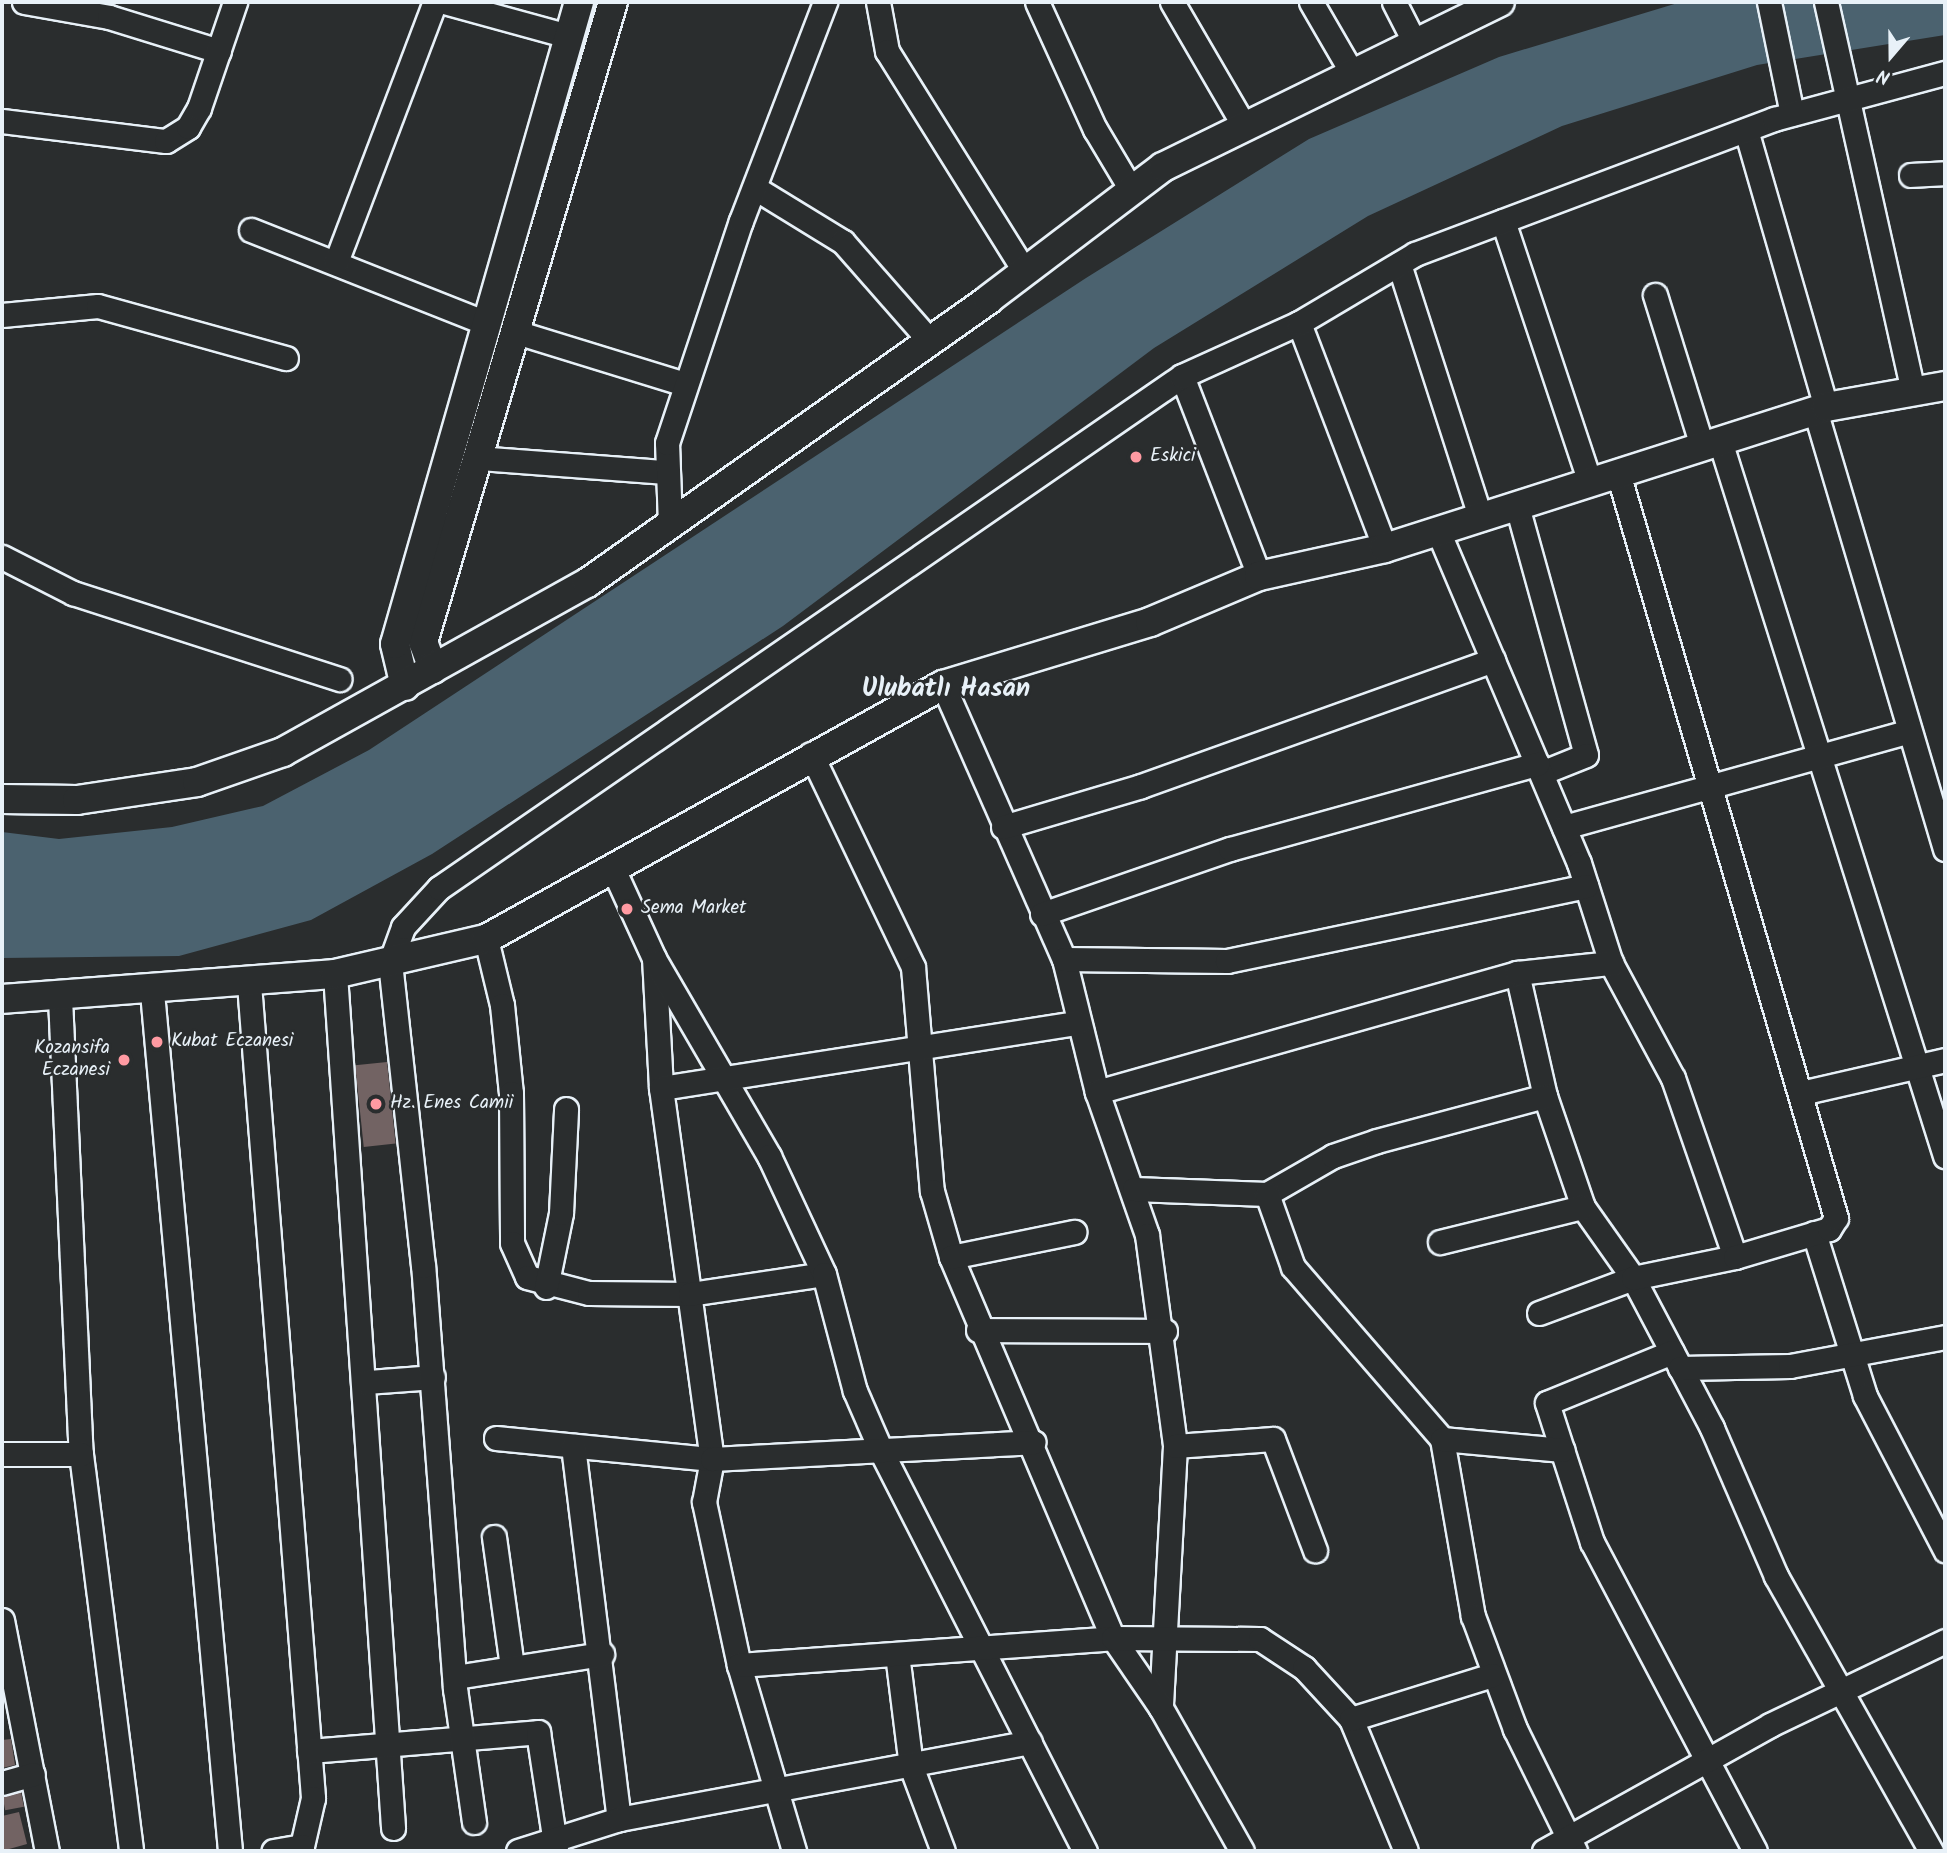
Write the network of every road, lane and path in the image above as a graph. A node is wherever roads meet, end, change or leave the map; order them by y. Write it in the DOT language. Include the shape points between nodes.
graph roads {
  1 [pos="24,2"];
  2 [pos="235,2"];
  3 [pos="435,2"];
  4 [pos="444,2"];
  5 [pos="579,2"];
  6 [pos="613,2"];
  7 [pos="825,2"];
  8 [pos="878,2"];
  9 [pos="1037,2"];
  10 [pos="1172,2"];
  11 [pos="1311,2"];
  12 [pos="1394,2"];
  13 [pos="1500,2"];
  14 [pos="1769,2"];
  15 [pos="1826,2"];
  16 [pos="568,36"];
  17 [pos="1414,41"];
  18 [pos="219,51"];
  19 [pos="1351,71"];
  20 [pos="1945,73"];
  21 [pos="1848,100"];
  22 [pos="1792,114"];
  23 [pos="2,121"];
  24 [pos="1243,124"];
  25 [pos="1746,130"];
  26 [pos="1945,173"];
  27 [pos="1911,175"];
  28 [pos="755,188"];
  29 [pos="1132,191"];
  30 [pos="1503,221"];
  31 [pos="251,230"];
  32 [pos="336,262"];
  33 [pos="1399,264"];
  34 [pos="1025,272"];
  35 [pos="1655,295"];
  36 [pos="2,315"];
  37 [pos="483,322"];
  38 [pos="1299,323"];
  39 [pos="516,332"];
  40 [pos="930,341"];
  41 [pos="286,358"];
  42 [pos="1182,376"];
  43 [pos="685,384"];
  44 [pos="1945,386"];
  45 [pos="1913,390"];
  46 [pos="1821,409"];
  47 [pos="1711,444"];
  48 [pos="478,458"];
  49 [pos="664,472"];
  50 [pos="1618,473"];
  51 [pos="1590,482"];
  52 [pos="1517,506"];
  53 [pos="1480,517"];
  54 [pos="670,524"];
  55 [pos="1438,530"];
  56 [pos="1385,548"];
  57 [pos="2,557"];
  58 [pos="1259,576"];
  59 [pos="1493,660"];
  60 [pos="433,669"];
  61 [pos="339,679"];
  62 [pos="943,685"];
  63 [pos="405,686"];
  64 [pos="1909,731"];
  65 [pos="811,754"];
  66 [pos="1817,757"];
  67 [pos="1539,769"];
  68 [pos="1936,785"];
  69 [pos="1709,787"];
  70 [pos="2,799"];
  71 [pos="1003,827"];
  72 [pos="1564,827"];
  73 [pos="1945,849"];
  74 [pos="615,873"];
  75 [pos="1586,886"];
  76 [pos="1042,914"];
  77 [pos="486,939"];
  78 [pos="654,958"];
  79 [pos="1064,959"];
  80 [pos="390,963"];
  81 [pos="1611,963"];
  82 [pos="1517,973"];
  83 [pos="335,974"];
  84 [pos="249,984"];
  85 [pos="152,992"];
  86 [pos="60,998"];
  87 [pos="2,999"];
  88 [pos="1078,1023"];
  89 [pos="920,1045"];
  90 [pos="1945,1060"];
  91 [pos="1916,1068"];
  92 [pos="721,1078"];
  93 [pos="662,1088"];
  94 [pos="1097,1091"];
  95 [pos="1801,1093"];
  96 [pos="1545,1096"];
  97 [pos="565,1109"];
  98 [pos="1945,1156"];
  99 [pos="1134,1189"];
  100 [pos="1267,1194"];
  101 [pos="1583,1207"];
  102 [pos="1074,1232"];
  103 [pos="1814,1233"];
  104 [pos="1440,1242"];
  105 [pos="1735,1257"];
  106 [pos="951,1258"];
  107 [pos="824,1274"];
  108 [pos="1633,1278"];
  109 [pos="546,1287"];
  110 [pos="690,1294"];
  111 [pos="1539,1313"];
  112 [pos="978,1331"];
  113 [pos="1165,1331"];
  114 [pos="1945,1337"];
  115 [pos="1851,1355"];
  116 [pos="1676,1360"];
  117 [pos="433,1377"];
  118 [pos="368,1382"];
  119 [pos="496,1438"];
  120 [pos="1442,1439"];
  121 [pos="1034,1442"];
  122 [pos="573,1446"];
  123 [pos="1175,1446"];
  124 [pos="1562,1450"];
  125 [pos="881,1453"];
  126 [pos="2,1454"];
  127 [pos="81,1454"];
  128 [pos="712,1459"];
  129 [pos="494,1537"];
  130 [pos="1315,1550"];
  131 [pos="1945,1550"];
  132 [pos="2,1620"];
  133 [pos="1161,1636"];
  134 [pos="1113,1638"];
  135 [pos="1945,1641"];
  136 [pos="985,1645"];
  137 [pos="602,1654"];
  138 [pos="897,1654"];
  139 [pos="739,1665"];
  140 [pos="512,1666"];
  141 [pos="1492,1675"];
  142 [pos="455,1677"];
  143 [pos="1844,1690"];
  144 [pos="1161,1708"];
  145 [pos="1351,1719"];
  146 [pos="387,1741"];
  147 [pos="463,1741"];
  148 [pos="1030,1742"];
  149 [pos="309,1751"];
  150 [pos="1705,1761"];
  151 [pos="911,1766"];
  152 [pos="33,1774"];
  153 [pos="2,1783"];
  154 [pos="774,1793"];
  155 [pos="619,1819"];
  156 [pos="474,1822"];
  157 [pos="393,1828"];
  158 [pos="1572,1844"];
  159 [pos="554,1845"];
  160 [pos="47,1851"];
  161 [pos="131,1851"];
  162 [pos="230,1851"];
  163 [pos="273,1851"];
  164 [pos="518,1851"];
  165 [pos="793,1851"];
  166 [pos="943,1851"];
  167 [pos="1085,1851"];
  168 [pos="1242,1851"];
  169 [pos="1406,1851"];
  170 [pos="1544,1851"];
  171 [pos="1755,1851"];
  172 [pos="1931,1851"];
  1 -- 18 [label="street" via="108,17"];
  2 -- 18 [label="street"];
  3 -- 32 [label="street"];
  4 -- 16 [label="street"];
  5 -- 16 [label="main road"];
  6 -- 39 [label="main road"];
  7 -- 28 [label="street"];
  8 -- 34 [label="street" via="887,51"];
  9 -- 29 [label="street" via="1095,130"];
  10 -- 24 [label="street"];
  11 -- 19 [label="street"];
  12 -- 17 [label="street"];
  13 -- 17 [label="main road"];
  14 -- 22 [label="street"];
  15 -- 21 [label="street"];
  16 -- 37 [label="main road"];
  17 -- 19 [label="main road"];
  18 -- 23 [label="street" via="188,127 166,141"];
  19 -- 24 [label="main road"];
  20 -- 21 [label="street"];
  21 -- 22 [label="street"];
  21 -- 45 [label="street"];
  22 -- 25 [label="street"];
  24 -- 29 [label="main road"];
  25 -- 30 [label="street"];
  25 -- 46 [label="street"];
  26 -- 27 [label="street"];
  28 -- 40 [label="street" via="843,242"];
  28 -- 43 [label="street"];
  29 -- 34 [label="main road"];
  30 -- 33 [label="street"];
  30 -- 51 [label="street"];
  31 -- 32 [label="street"];
  32 -- 37 [label="street"];
  33 -- 38 [label="street"];
  33 -- 53 [label="street"];
  34 -- 40 [label="main road"];
  35 -- 47 [label="street"];
  36 -- 41 [label="street" via="98,306"];
  37 -- 63 [label="main road" via="395,644"];
  38 -- 42 [label="street"];
  38 -- 56 [label="street"];
  39 -- 43 [label="street"];
  39 -- 48 [label="main road"];
  40 -- 54 [label="main road"];
  42 -- 58 [label="street"];
  42 -- 80 [label="street" via="439,888 403,927"];
  43 -- 49 [label="street"];
  44 -- 45 [label="main road"];
  45 -- 46 [label="main road"];
  46 -- 47 [label="main road"];
  46 -- 64 [label="street"];
  47 -- 50 [label="main road"];
  47 -- 66 [label="street"];
  48 -- 49 [label="street"];
  48 -- 60 [label="main road" via="423,642"];
  49 -- 54 [label="street"];
  50 -- 51 [label="main road"];
  50 -- 69 [label="street"];
  51 -- 52 [label="main road"];
  52 -- 53 [label="main road"];
  52 -- 67 [label="street" via="1586,755"];
  53 -- 55 [label="main road"];
  54 -- 60 [label="main road" via="587,583"];
  55 -- 56 [label="main road"];
  55 -- 59 [label="street"];
  56 -- 58 [label="main road"];
  57 -- 61 [label="street" via="73,593"];
  58 -- 62 [label="main road" via="1150,622"];
  59 -- 67 [label="street"];
  59 -- 71 [label="street" via="1142,786"];
  60 -- 63 [label="main road"];
  62 -- 65 [label="main road"];
  62 -- 71 [label="street"];
  63 -- 70 [label="main road" via="283,752 197,782 78,800"];
  64 -- 66 [label="street"];
  64 -- 68 [label="street"];
  65 -- 74 [label="main road"];
  65 -- 89 [label="street" via="913,967"];
  66 -- 69 [label="street"];
  66 -- 91 [label="street"];
  67 -- 72 [label="street"];
  67 -- 76 [label="street" via="1230,849"];
  68 -- 73 [label="street"];
  69 -- 72 [label="street"];
  69 -- 95 [label="street"];
  71 -- 76 [label="street"];
  72 -- 75 [label="street"];
  74 -- 77 [label="main road"];
  74 -- 78 [label="street"];
  75 -- 79 [label="street" via="1227,961"];
  75 -- 81 [label="street"];
  76 -- 79 [label="street"];
  77 -- 80 [label="main road"];
  77 -- 109 [label="street" via="511,1093 512,1243 527,1277"];
  78 -- 92 [label="street"];
  78 -- 93 [label="street"];
  79 -- 88 [label="street"];
  80 -- 83 [label="main road"];
  80 -- 117 [label="street"];
  81 -- 82 [label="street"];
  81 -- 105 [label="street" via="1673,1078"];
  82 -- 94 [label="street"];
  82 -- 96 [label="street"];
  83 -- 84 [label="main road"];
  83 -- 118 [label="street"];
  84 -- 85 [label="main road"];
  84 -- 149 [label="street"];
  85 -- 86 [label="main road"];
  85 -- 162 [label="street"];
  86 -- 87 [label="main road"];
  86 -- 127 [label="street"];
  88 -- 89 [label="street"];
  88 -- 94 [label="street"];
  89 -- 92 [label="street"];
  89 -- 106 [label="street" via="932,1191"];
  90 -- 91 [label="street"];
  91 -- 95 [label="street"];
  91 -- 98 [label="street"];
  92 -- 93 [label="street"];
  92 -- 107 [label="street" via="769,1156"];
  93 -- 110 [label="street"];
  94 -- 99 [label="street"];
  95 -- 103 [label="street" via="1836,1218 1829,1229"];
  96 -- 100 [label="street" via="1366,1145"];
  96 -- 101 [label="street"];
  97 -- 109 [label="street" via="561,1213"];
  99 -- 100 [label="street"];
  99 -- 113 [label="street"];
  100 -- 120 [label="street" via="1293,1267"];
  101 -- 104 [label="street"];
  101 -- 108 [label="street"];
  102 -- 106 [label="street"];
  103 -- 105 [label="street"];
  103 -- 115 [label="street"];
  105 -- 108 [label="street"];
  106 -- 112 [label="street"];
  107 -- 110 [label="street"];
  107 -- 125 [label="street" via="855,1391"];
  108 -- 111 [label="street"];
  108 -- 116 [label="street"];
  109 -- 110 [label="street"];
  110 -- 128 [label="street"];
  112 -- 113 [label="street"];
  112 -- 121 [label="street"];
  113 -- 123 [label="street"];
  114 -- 115 [label="street"];
  115 -- 116 [label="street" via="1790,1366"];
  115 -- 131 [label="street" via="1865,1395"];
  116 -- 124 [label="street" via="1547,1402"];
  116 -- 143 [label="street" via="1776,1576"];
  117 -- 118 [label="street"];
  117 -- 142 [label="street"];
  118 -- 146 [label="street"];
  119 -- 122 [label="street"];
  120 -- 124 [label="street"];
  120 -- 141 [label="street" via="1473,1616"];
  121 -- 125 [label="street"];
  121 -- 134 [label="street"];
  122 -- 128 [label="street"];
  122 -- 137 [label="street"];
  123 -- 130 [label="street" via="1273,1439"];
  123 -- 133 [label="street"];
  124 -- 150 [label="street" via="1592,1542"];
  125 -- 128 [label="street"];
  125 -- 136 [label="street"];
  126 -- 127 [label="street"];
  127 -- 161 [label="street"];
  128 -- 139 [label="street" via="704,1502"];
  129 -- 140 [label="street"];
  132 -- 152 [label="street"];
  133 -- 134 [label="street"];
  133 -- 144 [label="street"];
  133 -- 145 [label="street" via="1260,1639 1312,1675"];
  134 -- 136 [label="street"];
  134 -- 144 [label="street"];
  135 -- 143 [label="street"];
  136 -- 138 [label="street"];
  136 -- 148 [label="street"];
  137 -- 140 [label="street"];
  137 -- 155 [label="street"];
  138 -- 139 [label="street"];
  138 -- 151 [label="street"];
  139 -- 154 [label="street"];
  140 -- 142 [label="street"];
  141 -- 145 [label="street"];
  141 -- 158 [label="street"];
  142 -- 147 [label="street"];
  143 -- 150 [label="street"];
  143 -- 172 [label="street"];
  144 -- 168 [label="street"];
  145 -- 169 [label="street"];
  146 -- 147 [label="street"];
  146 -- 149 [label="street"];
  146 -- 157 [label="street"];
  147 -- 156 [label="street"];
  147 -- 159 [label="street" via="538,1732"];
  148 -- 151 [label="street"];
  148 -- 167 [label="street"];
  149 -- 163 [label="street" via="312,1823 302,1846"];
  150 -- 158 [label="street"];
  150 -- 171 [label="street"];
  151 -- 154 [label="street"];
  151 -- 166 [label="street"];
  152 -- 153 [label="street"];
  152 -- 160 [label="street"];
  154 -- 155 [label="street"];
  154 -- 165 [label="street"];
  155 -- 159 [label="street"];
  158 -- 170 [label="street"];
  159 -- 164 [label="street"];
}
